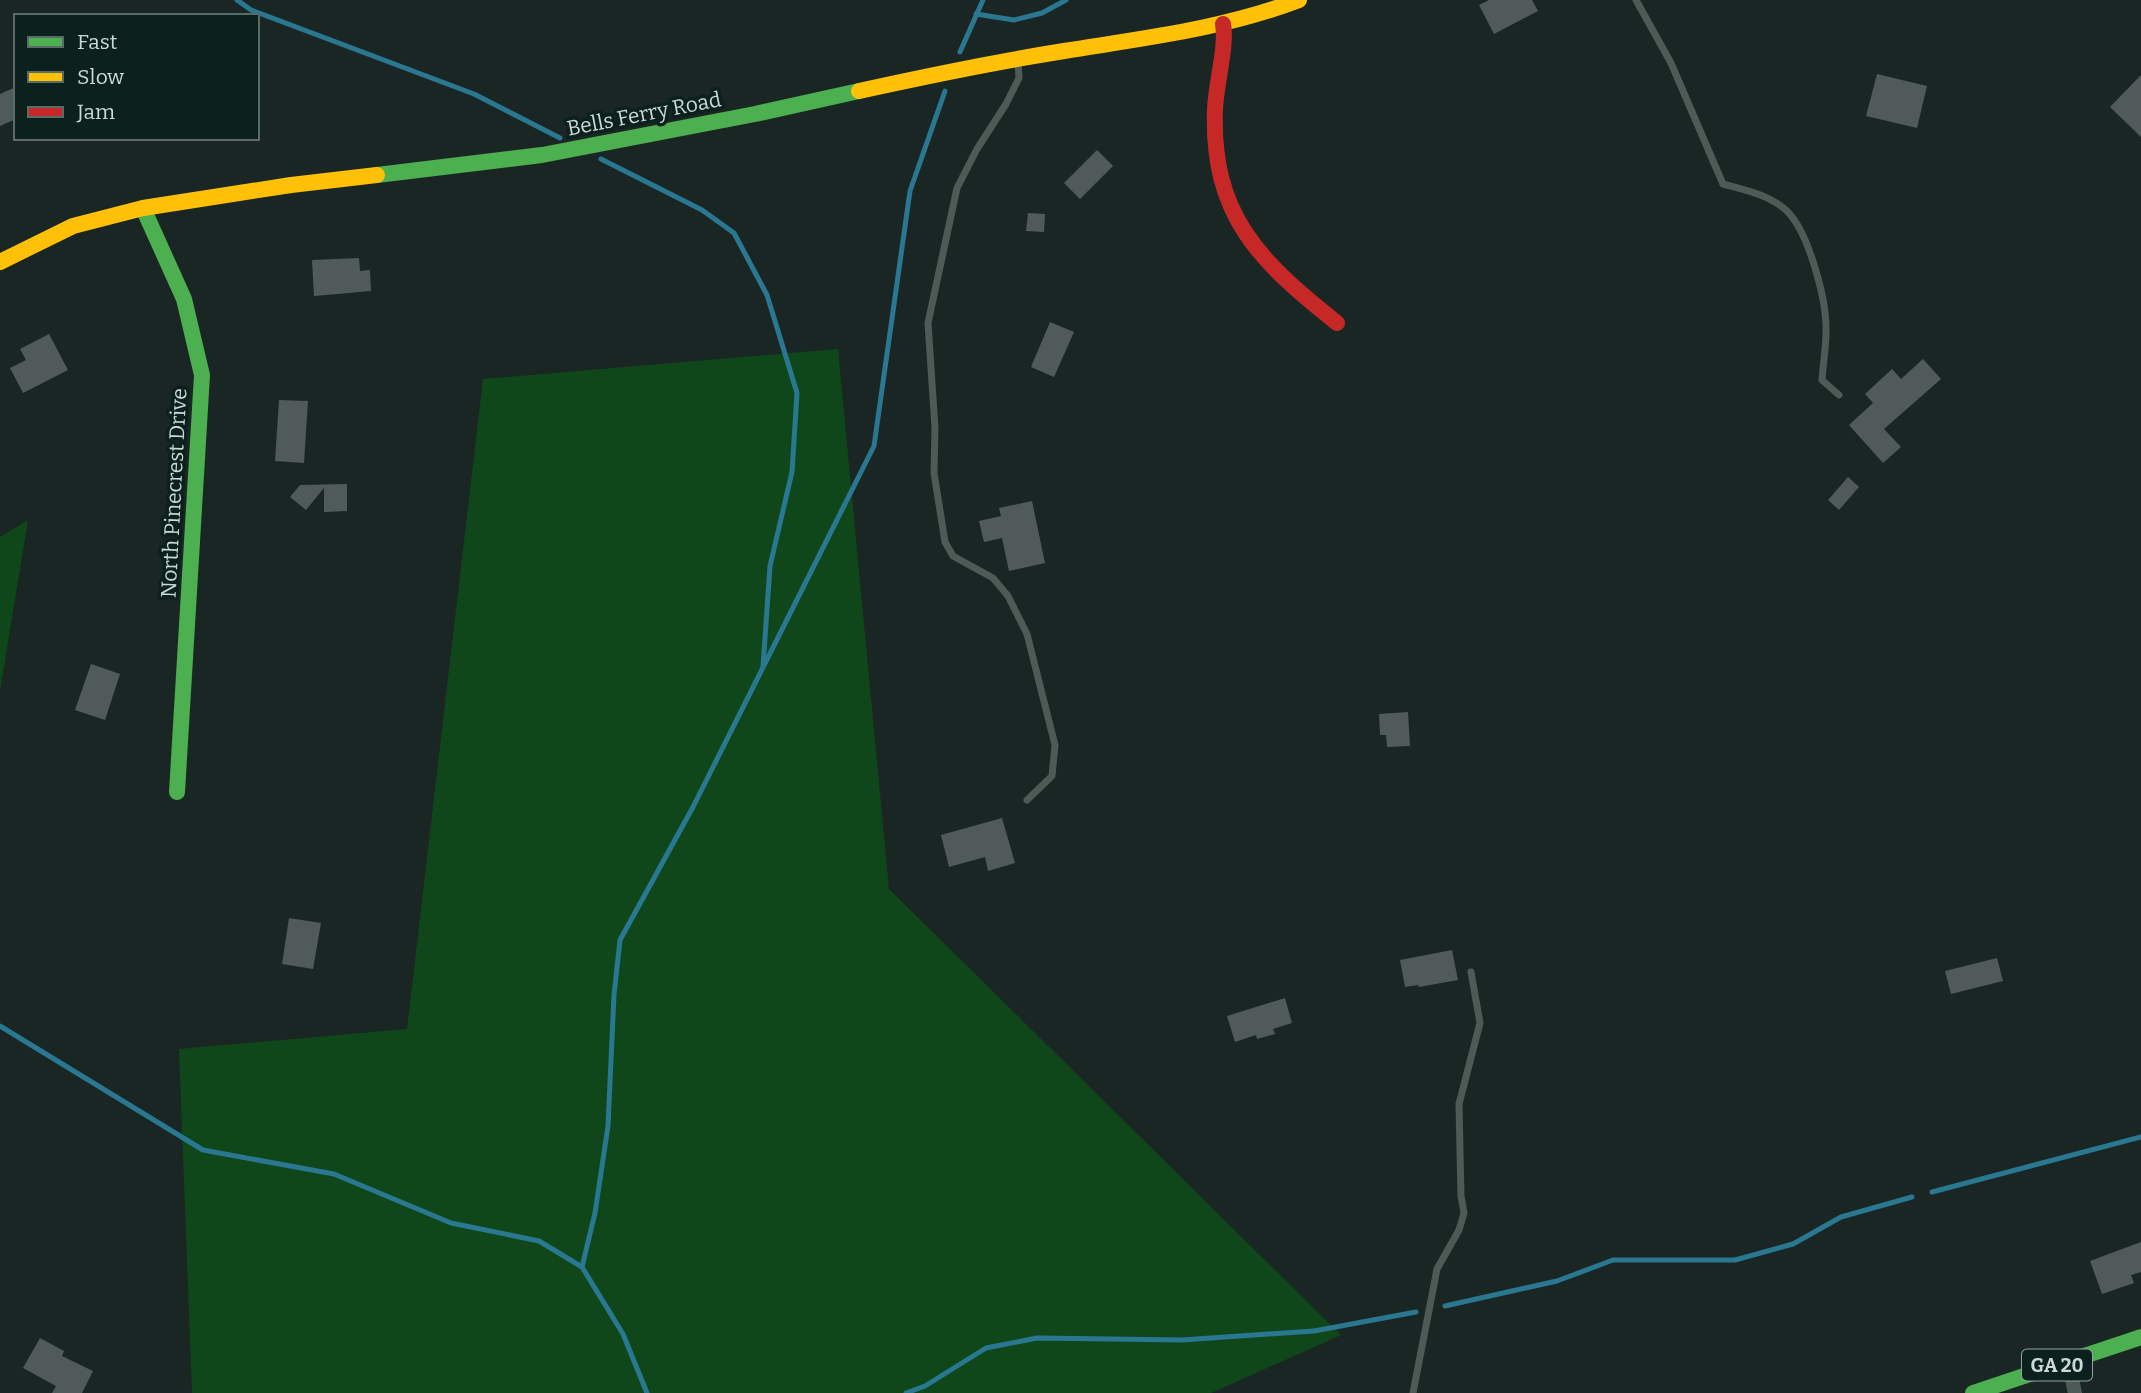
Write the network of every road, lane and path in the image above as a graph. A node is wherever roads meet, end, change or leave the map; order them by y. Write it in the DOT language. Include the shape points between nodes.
graph roads {
  1 [pos="1299,0"];
  2 [pos="1636,0"];
  3 [pos="1223,24"];
  4 [pos="1018,58"];
  5 [pos="143,208"];
  6 [pos="0,262"];
  7 [pos="1337,323"];
  8 [pos="1839,395"];
  9 [pos="177,792"];
  10 [pos="1027,800"];
  11 [pos="1471,972"];
  12 [pos="2141,1337"];
  13 [pos="2068,1362"];
  14 [pos="1413,1393"];
  15 [pos="1973,1393"];
  16 [pos="2075,1393"];
  1 -- 3 [label="main road, Bells Ferry Road"];
  2 -- 8 [label="lane" via="1671,63 1723,184 1758,193 1787,212 1808,247 1824,304 1822,380"];
  3 -- 4 [label="main road, Bells Ferry Road"];
  3 -- 7 [label="main road" via="1214,118 1220,181 1238,221 1260,253"];
  4 -- 5 [label="main road, Bells Ferry Road" via="541,155"];
  4 -- 10 [label="lane" via="1018,78 1006,104 957,188 928,323 934,473 945,542 953,556 993,578 1008,596 1027,634 1055,745 1052,776"];
  5 -- 6 [label="main road, Bells Ferry Road" via="73,226"];
  5 -- 9 [label="main road, North Pinecrest Drive" via="184,299 202,375"];
  11 -- 14 [label="lane" via="1480,1023 1460,1104 1464,1213 1437,1269"];
  12 -- 13 [label="main road, GA 20"];
  13 -- 15 [label="main road, GA 20"];
  13 -- 16 [label="street"];
}
